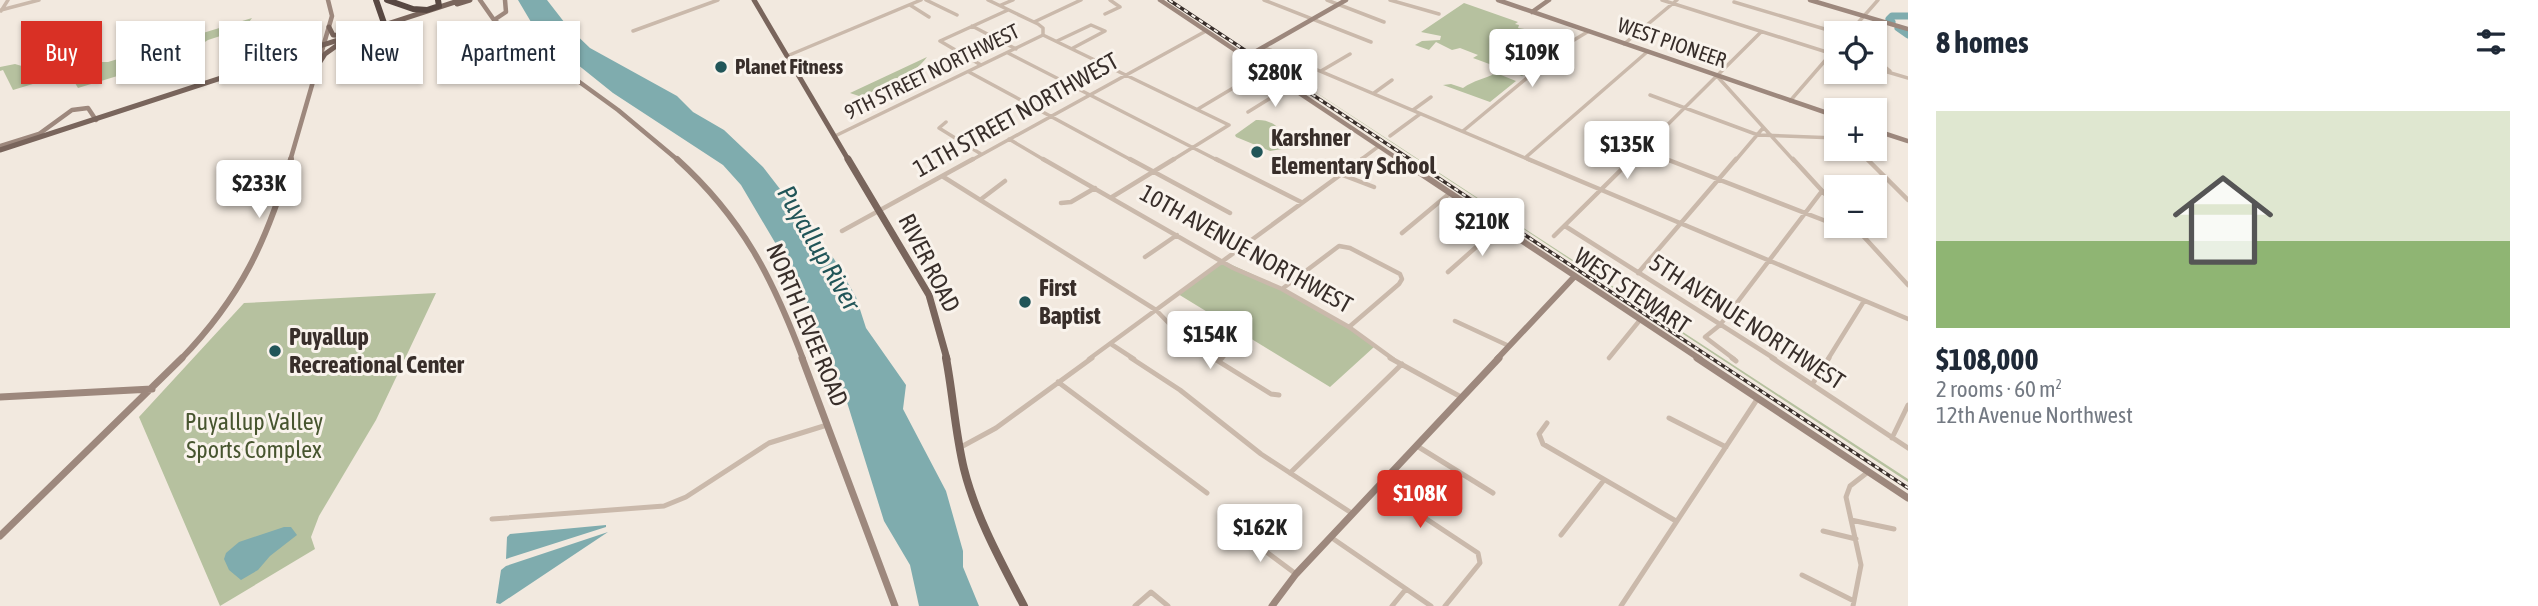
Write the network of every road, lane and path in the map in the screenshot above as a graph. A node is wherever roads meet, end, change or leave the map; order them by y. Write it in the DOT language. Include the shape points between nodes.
graph roads {
  1 [pos="8,0"];
  2 [pos="39,0"];
  3 [pos="328,0"];
  4 [pos="376,0"];
  5 [pos="387,0"];
  6 [pos="438,0"];
  7 [pos="466,0"];
  8 [pos="505,0"];
  9 [pos="719,0"];
  10 [pos="754,0"];
  11 [pos="924,0"];
  12 [pos="988,0"];
  13 [pos="1013,0"];
  14 [pos="1081,0"];
  15 [pos="1110,0"];
  16 [pos="1160,0"];
  17 [pos="1264,0"];
  18 [pos="1327,0"];
  19 [pos="1346,0"];
  20 [pos="1390,0"];
  21 [pos="1498,0"];
  22 [pos="1548,0"];
  23 [pos="1662,0"];
  24 [pos="1810,0"];
  25 [pos="1878,0"];
  26 [pos="1273,1"];
  27 [pos="481,2"];
  28 [pos="1675,2"];
  29 [pos="1734,2"];
  30 [pos="1339,4"];
  31 [pos="909,5"];
  32 [pos="1000,6"];
  33 [pos="436,9"];
  34 [pos="1008,10"];
  35 [pos="0,11"];
  36 [pos="1532,12"];
  37 [pos="1105,14"];
  38 [pos="1439,14"];
  39 [pos="957,15"];
  40 [pos="1864,16"];
  41 [pos="929,17"];
  42 [pos="1313,19"];
  43 [pos="494,20"];
  44 [pos="383,21"];
  45 [pos="400,21"];
  46 [pos="1860,21"];
  47 [pos="1033,22"];
  48 [pos="1384,22"];
  49 [pos="972,26"];
  50 [pos="329,27"];
  51 [pos="1824,29"];
  52 [pos="1908,29"];
  53 [pos="633,31"];
  54 [pos="1206,31"];
  55 [pos="1589,32"];
  56 [pos="1761,32"];
  57 [pos="1043,35"];
  58 [pos="336,36"];
  59 [pos="1056,41"];
  60 [pos="336,42"];
  61 [pos="1371,42"];
  62 [pos="1624,44"];
  63 [pos="322,46"];
  64 [pos="336,47"];
  65 [pos="1263,47"];
  66 [pos="1016,49"];
  67 [pos="1072,49"];
  68 [pos="1647,52"];
  69 [pos="1824,52"];
  70 [pos="1008,53"];
  71 [pos="1350,54"];
  72 [pos="787,56"];
  73 [pos="1246,57"];
  74 [pos="322,61"];
  75 [pos="1824,65"];
  76 [pos="982,66"];
  77 [pos="1265,69"];
  78 [pos="1887,69"];
  79 [pos="1320,71"];
  80 [pos="969,72"];
  81 [pos="1887,72"];
  82 [pos="1892,73"];
  83 [pos="1125,75"];
  84 [pos="1716,75"];
  85 [pos="1908,78"];
  86 [pos="219,80"];
  87 [pos="1392,80"];
  88 [pos="311,84"];
  89 [pos="1706,85"];
  90 [pos="1290,86"];
  91 [pos="1726,87"];
  92 [pos="1373,93"];
  93 [pos="1090,94"];
  94 [pos="1650,95"];
  95 [pos="1431,97"];
  96 [pos="1790,101"];
  97 [pos="1683,107"];
  98 [pos="1198,110"];
  99 [pos="1412,110"];
  100 [pos="1248,112"];
  101 [pos="1824,112"];
  102 [pos="1420,114"];
  103 [pos="1051,116"];
  104 [pos="96,120"];
  105 [pos="946,122"];
  106 [pos="1763,128"];
  107 [pos="1462,131"];
  108 [pos="1887,134"];
  109 [pos="1758,135"];
  110 [pos="1771,135"];
  111 [pos="835,136"];
  112 [pos="1390,136"];
  113 [pos="1824,137"];
  114 [pos="1009,139"];
  115 [pos="1615,139"];
  116 [pos="1908,141"];
  117 [pos="1380,145"];
  118 [pos="1193,147"];
  119 [pos="0,148"];
  120 [pos="1642,149"];
  121 [pos="982,154"];
  122 [pos="1525,158"];
  123 [pos="1310,161"];
  124 [pos="1869,161"];
  125 [pos="1153,172"];
  126 [pos="1338,174"];
  127 [pos="942,176"];
  128 [pos="1720,180"];
  129 [pos="1005,181"];
  130 [pos="1374,187"];
  131 [pos="1095,188"];
  132 [pos="1601,190"];
  133 [pos="1822,191"];
  134 [pos="1450,193"];
  135 [pos="1112,197"];
  136 [pos="980,200"];
  137 [pos="1908,200"];
  138 [pos="1301,202"];
  139 [pos="1062,203"];
  140 [pos="880,210"];
  141 [pos="1230,213"];
  142 [pos="1805,213"];
  143 [pos="1824,220"];
  144 [pos="1681,224"];
  145 [pos="1500,226"];
  146 [pos="1565,226"];
  147 [pos="842,231"];
  148 [pos="1402,233"];
  149 [pos="1177,235"];
  150 [pos="1554,236"];
  151 [pos="1865,238"];
  152 [pos="1145,257"];
  153 [pos="1223,261"];
  154 [pos="1768,261"];
  155 [pos="1448,272"];
  156 [pos="1638,273"];
  157 [pos="1575,276"];
  158 [pos="1908,285"];
  159 [pos="1282,289"];
  160 [pos="1864,301"];
  161 [pos="1156,310"];
  162 [pos="1908,319"];
  163 [pos="1640,320"];
  164 [pos="1455,321"];
  165 [pos="1720,326"];
  166 [pos="1349,327"];
  167 [pos="1241,342"];
  168 [pos="1111,344"];
  169 [pos="1508,346"];
  170 [pos="1609,358"];
  171 [pos="1218,361"];
  172 [pos="1736,361"];
  173 [pos="1402,364"];
  174 [pos="1058,382"];
  175 [pos="1813,383"];
  176 [pos="152,389"];
  177 [pos="1279,395"];
  178 [pos="0,397"];
  179 [pos="1461,397"];
  180 [pos="1758,398"];
  181 [pos="1908,405"];
  182 [pos="1669,418"];
  183 [pos="1547,423"];
  184 [pos="828,425"];
  185 [pos="1892,438"];
  186 [pos="1416,446"];
  187 [pos="960,447"];
  188 [pos="1726,447"];
  189 [pos="1908,448"];
  190 [pos="1290,472"];
  191 [pos="1869,472"];
  192 [pos="1604,480"];
  193 [pos="1378,487"];
  194 [pos="1207,493"];
  195 [pos="1493,493"];
  196 [pos="1908,498"];
  197 [pos="1353,514"];
  198 [pos="492,519"];
  199 [pos="1851,520"];
  200 [pos="1676,521"];
  201 [pos="1894,529"];
  202 [pos="1823,531"];
  203 [pos="1240,532"];
  204 [pos="1561,535"];
  205 [pos="0,536"];
  206 [pos="1332,538"];
  207 [pos="1857,539"];
  208 [pos="1296,574"];
  209 [pos="1802,575"];
  210 [pos="1406,589"];
  211 [pos="1854,604"];
  212 [pos="1166,605"];
  213 [pos="895,606"];
  214 [pos="1024,606"];
  215 [pos="1135,606"];
  216 [pos="1272,606"];
  217 [pos="1392,606"];
  218 [pos="1431,606"];
  219 [pos="1445,606"];
  220 [pos="1621,606"];
  1 -- 35 [label="street"];
  2 -- 35 [label="street"];
  3 -- 50 [label="street" via="332,9"];
  4 -- 44 [label="highway"];
  5 -- 33 [label="highway" via="414,9"];
  6 -- 33 [label="highway"];
  7 -- 27 [label="street"];
  7 -- 33 [label="main road"];
  8 -- 43 [label="street" via="506,12"];
  9 -- 53 [label="street"];
  10 -- 72 [label="main road, RIVER ROAD"];
  11 -- 31 [label="street"];
  11 -- 39 [label="street"];
  12 -- 32 [label="street"];
  13 -- 32 [label="street"];
  14 -- 47 [label="street, 9TH STREET NORTHWEST"];
  15 -- 37 [label="street" via="1120,5"];
  16 -- 54 [label="street, WEST STEWART"];
  17 -- 26 [label="street"];
  18 -- 30 [label="street"];
  19 -- 30 [label="street"];
  20 -- 38 [label="street"];
  21 -- 36 [label="street, WEST PIONEER"];
  22 -- 36 [label="street"];
  23 -- 28 [label="street"];
  24 -- 40 [label="street"];
  25 -- 40 [label="street"];
  26 -- 42 [label="street"];
  27 -- 43 [label="street, NORTH LEVEE ROAD"];
  28 -- 56 [label="street"];
  28 -- 62 [label="street"];
  29 -- 51 [label="street"];
  30 -- 42 [label="street"];
  30 -- 48 [label="street"];
  31 -- 41 [label="street"];
  31 -- 72 [label="street"];
  32 -- 34 [label="street"];
  33 -- 45 [label="main road"];
  34 -- 47 [label="street"];
  34 -- 49 [label="street"];
  36 -- 55 [label="street, WEST PIONEER"];
  40 -- 46 [label="street"];
  40 -- 52 [label="street"];
  42 -- 61 [label="street"];
  42 -- 65 [label="street"];
  43 -- 184 [label="street, NORTH LEVEE ROAD" via="667,148 732,214 776,288"];
  47 -- 57 [label="street" via="1043,28"];
  49 -- 66 [label="street"];
  49 -- 76 [label="street" via="940,41"];
  50 -- 58 [label="main road"];
  50 -- 63 [label="street"];
  54 -- 73 [label="street, WEST STEWART"];
  54 -- 83 [label="street, 11TH STREET NORTHWEST"];
  55 -- 62 [label="street, WEST PIONEER"];
  55 -- 107 [label="street" via="1566,45"];
  56 -- 69 [label="street"];
  56 -- 84 [label="street"];
  57 -- 59 [label="street"];
  57 -- 66 [label="street, 9TH STREET NORTHWEST"];
  59 -- 67 [label="street"];
  59 -- 67 [label="street" via="1091,25 1105,31"];
  60 -- 63 [label="main road"];
  62 -- 68 [label="street, WEST PIONEER"];
  64 -- 74 [label="main road"];
  65 -- 73 [label="street"];
  65 -- 79 [label="street"];
  66 -- 70 [label="street, 9TH STREET NORTHWEST"];
  67 -- 83 [label="street"];
  68 -- 84 [label="street, WEST PIONEER"];
  68 -- 122 [label="street"];
  70 -- 76 [label="street, 9TH STREET NORTHWEST"];
  70 -- 93 [label="street"];
  71 -- 79 [label="street"];
  72 -- 111 [label="main road, RIVER ROAD"];
  73 -- 77 [label="street, WEST STEWART"];
  75 -- 96 [label="street"];
  76 -- 80 [label="street, 9TH STREET NORTHWEST"];
  77 -- 90 [label="street, WEST STEWART"];
  77 -- 98 [label="street"];
  78 -- 82 [label="street"];
  79 -- 92 [label="street"];
  80 -- 103 [label="street"];
  80 -- 111 [label="street, 9TH STREET NORTHWEST"];
  81 -- 82 [label="street"];
  82 -- 85 [label="street"];
  83 -- 93 [label="street, 11TH STREET NORTHWEST"];
  83 -- 98 [label="street"];
  84 -- 89 [label="street"];
  84 -- 91 [label="street"];
  84 -- 96 [label="street, WEST PIONEER"];
  86 -- 104 [label="main road"];
  87 -- 92 [label="street"];
  88 -- 176 [label="street" via="259,257 215,321"];
  89 -- 91 [label="street"];
  89 -- 97 [label="street"];
  90 -- 100 [label="street"];
  90 -- 117 [label="street, WEST STEWART"];
  91 -- 106 [label="street"];
  92 -- 99 [label="street"];
  93 -- 103 [label="street, 11TH STREET NORTHWEST"];
  93 -- 118 [label="street"];
  94 -- 97 [label="street"];
  95 -- 99 [label="street"];
  96 -- 101 [label="street, WEST PIONEER"];
  97 -- 109 [label="street"];
  97 -- 120 [label="street"];
  98 -- 118 [label="street" via="1229,125"];
  99 -- 102 [label="street"];
  102 -- 107 [label="street"];
  102 -- 112 [label="street"];
  103 -- 114 [label="street, 11TH STREET NORTHWEST"];
  103 -- 125 [label="street"];
  104 -- 119 [label="main road"];
  104 -- 119 [label="street" via="88,108 79,108 59,116 38,134"];
  105 -- 121 [label="street" via="939,128"];
  106 -- 109 [label="street"];
  106 -- 110 [label="street"];
  107 -- 122 [label="street"];
  108 -- 116 [label="street"];
  109 -- 110 [label="street"];
  109 -- 128 [label="street"];
  110 -- 113 [label="street"];
  110 -- 133 [label="street"];
  111 -- 140 [label="main road, RIVER ROAD"];
  114 -- 121 [label="street, 11TH STREET NORTHWEST"];
  114 -- 131 [label="street, 10TH AVENUE NORTHWEST"];
  115 -- 120 [label="street"];
  117 -- 126 [label="street"];
  117 -- 134 [label="street, WEST STEWART"];
  118 -- 125 [label="street"];
  118 -- 138 [label="street"];
  120 -- 128 [label="street"];
  120 -- 132 [label="street"];
  121 -- 127 [label="street, 11TH STREET NORTHWEST"];
  122 -- 132 [label="street"];
  123 -- 126 [label="street"];
  124 -- 137 [label="street"];
  125 -- 135 [label="street"];
  125 -- 141 [label="street"];
  126 -- 130 [label="street"];
  126 -- 138 [label="street"];
  127 -- 136 [label="street"];
  127 -- 140 [label="street, 11TH STREET NORTHWEST"];
  128 -- 142 [label="street"];
  128 -- 144 [label="street"];
  129 -- 136 [label="street"];
  131 -- 135 [label="street, 10TH AVENUE NORTHWEST"];
  131 -- 139 [label="street"];
  132 -- 144 [label="street"];
  132 -- 146 [label="street"];
  133 -- 142 [label="street"];
  134 -- 145 [label="street, WEST STEWART"];
  134 -- 148 [label="street"];
  135 -- 149 [label="street, 10TH AVENUE NORTHWEST"];
  136 -- 161 [label="street"];
  138 -- 153 [label="street"];
  140 -- 147 [label="street, 11TH STREET NORTHWEST"];
  140 -- 187 [label="main road, RIVER ROAD" via="919,275 940,323"];
  142 -- 143 [label="street"];
  142 -- 154 [label="street"];
  144 -- 154 [label="street"];
  144 -- 156 [label="street"];
  145 -- 155 [label="street"];
  145 -- 157 [label="street, WEST STEWART"];
  146 -- 150 [label="street"];
  146 -- 156 [label="street, 5TH AVENUE NORTHWEST"];
  149 -- 152 [label="street"];
  149 -- 153 [label="street, 10TH AVENUE NORTHWEST"];
  151 -- 158 [label="street"];
  153 -- 159 [label="street, 10TH AVENUE NORTHWEST"];
  153 -- 161 [label="street"];
  154 -- 160 [label="street"];
  154 -- 165 [label="street"];
  156 -- 165 [label="street, 5TH AVENUE NORTHWEST"];
  157 -- 163 [label="street, WEST STEWART"];
  157 -- 169 [label="street"];
  159 -- 166 [label="street, 10TH AVENUE NORTHWEST"];
  159 -- 166 [label="street" via="1341,246 1402,277"];
  160 -- 162 [label="street"];
  160 -- 175 [label="street"];
  161 -- 168 [label="street"];
  161 -- 171 [label="street" via="1186,341"];
  163 -- 170 [label="street"];
  163 -- 180 [label="street, WEST STEWART"];
  164 -- 169 [label="street"];
  165 -- 172 [label="street" via="1705,337"];
  165 -- 175 [label="street, 5TH AVENUE NORTHWEST"];
  166 -- 173 [label="street, 10TH AVENUE NORTHWEST"];
  167 -- 171 [label="street"];
  168 -- 174 [label="street"];
  168 -- 190 [label="street"];
  169 -- 179 [label="street"];
  171 -- 177 [label="street"];
  173 -- 179 [label="street, 10TH AVENUE NORTHWEST"];
  173 -- 190 [label="street"];
  174 -- 187 [label="street" via="978,440"];
  174 -- 194 [label="street"];
  175 -- 185 [label="street, 5TH AVENUE NORTHWEST"];
  176 -- 178 [label="street"];
  176 -- 205 [label="street"];
  179 -- 186 [label="street"];
  180 -- 188 [label="street"];
  180 -- 191 [label="street, WEST STEWART"];
  181 -- 185 [label="street"];
  182 -- 188 [label="street"];
  183 -- 192 [label="street" via="1540,443"];
  184 -- 198 [label="street" via="769,443 686,497 664,506"];
  184 -- 213 [label="street, NORTH LEVEE ROAD"];
  185 -- 189 [label="street, 5TH AVENUE NORTHWEST"];
  186 -- 193 [label="street"];
  186 -- 195 [label="street"];
  187 -- 214 [label="main road, RIVER ROAD" via="984,526"];
  188 -- 200 [label="street"];
  190 -- 197 [label="street"];
  191 -- 196 [label="street, WEST STEWART"];
  191 -- 199 [label="street" via="1847,491"];
  192 -- 200 [label="street"];
  192 -- 204 [label="street"];
  193 -- 197 [label="street"];
  193 -- 219 [label="street" via="1473,548 1479,557 1476,569"];
  197 -- 206 [label="street"];
  199 -- 201 [label="street"];
  199 -- 207 [label="street"];
  200 -- 220 [label="street"];
  202 -- 207 [label="street"];
  203 -- 208 [label="street"];
  206 -- 208 [label="street"];
  206 -- 210 [label="street"];
  207 -- 211 [label="street" via="1861,565"];
  208 -- 216 [label="street"];
  209 -- 211 [label="street"];
  210 -- 217 [label="street"];
  210 -- 218 [label="street"];
  212 -- 215 [label="street" via="1151,592"];
}
